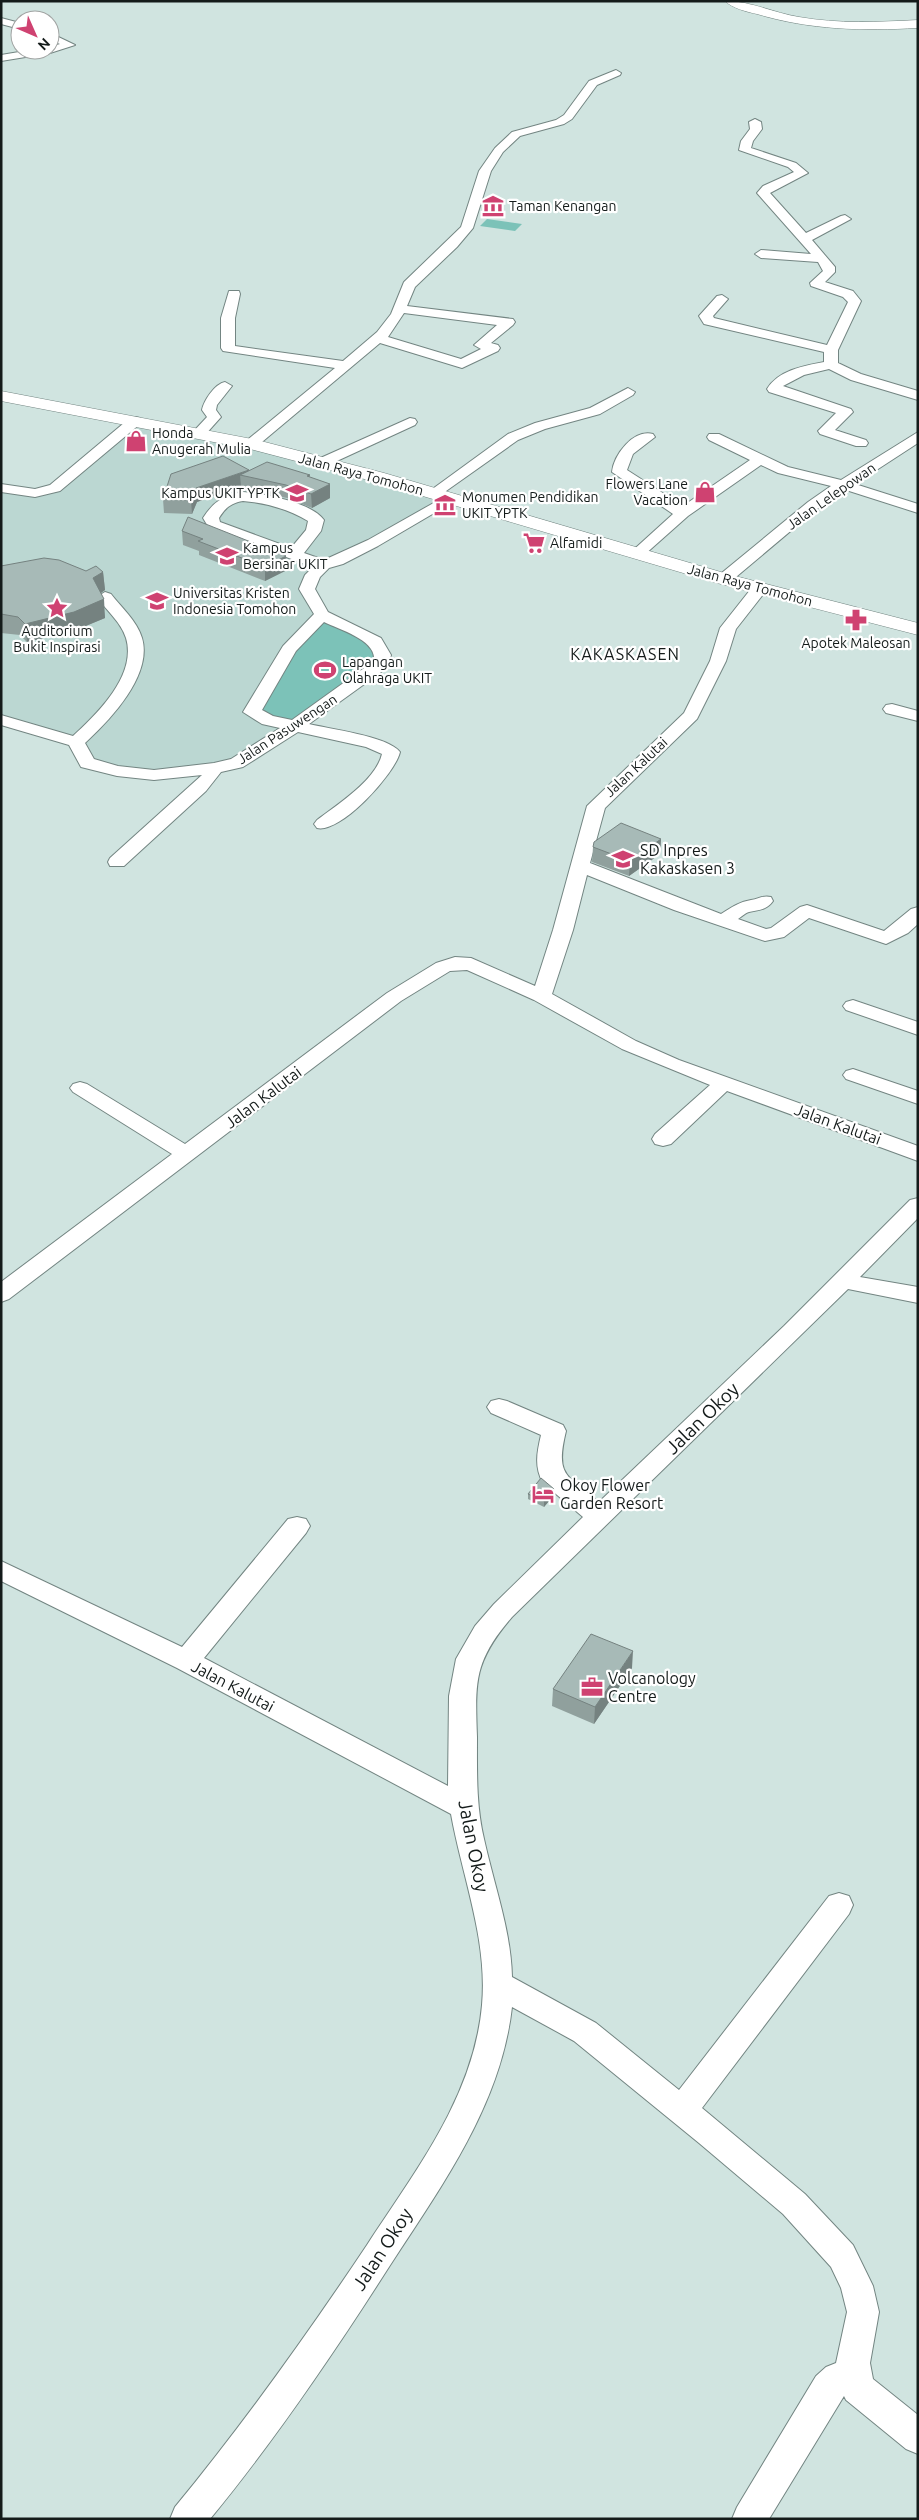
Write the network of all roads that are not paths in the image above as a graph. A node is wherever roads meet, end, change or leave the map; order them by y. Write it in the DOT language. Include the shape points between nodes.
graph roads {
  1 [pos="731,1"];
  2 [pos="918,24"];
  3 [pos="60,40"];
  4 [pos="60,48"];
  5 [pos="1,52"];
  6 [pos="7,58"];
  7 [pos="616,73"];
  8 [pos="755,122"];
  9 [pos="845,219"];
  10 [pos="804,239"];
  11 [pos="761,254"];
  12 [pos="823,259"];
  13 [pos="234,294"];
  14 [pos="722,299"];
  15 [pos="399,309"];
  16 [pos="378,338"];
  17 [pos="831,350"];
  18 [pos="345,365"];
  19 [pos="831,365"];
  20 [pos="225,386"];
  21 [pos="628,392"];
  22 [pos="1,396"];
  23 [pos="918,396"];
  24 [pos="135,421"];
  25 [pos="410,422"];
  26 [pos="199,433"];
  27 [pos="918,436"];
  28 [pos="648,437"];
  29 [pos="714,437"];
  30 [pos="861,443"];
  31 [pos="251,444"];
  32 [pos="759,460"];
  33 [pos="321,463"];
  34 [pos="844,486"];
  35 [pos="1,488"];
  36 [pos="442,496"];
  37 [pos="913,503"];
  38 [pos="683,513"];
  39 [pos="638,553"];
  40 [pos="294,554"];
  41 [pos="323,565"];
  42 [pos="724,579"];
  43 [pos="760,588"];
  44 [pos="105,597"];
  45 [pos="322,615"];
  46 [pos="918,629"];
  47 [pos="892,709"];
  48 [pos="918,716"];
  49 [pos="1,720"];
  50 [pos="297,725"];
  51 [pos="76,742"];
  52 [pos="214,768"];
  53 [pos="323,824"];
  54 [pos="117,862"];
  55 [pos="580,865"];
  56 [pos="764,901"];
  57 [pos="918,913"];
  58 [pos="723,921"];
  59 [pos="541,996"];
  60 [pos="854,1006"];
  61 [pos="918,1028"];
  62 [pos="853,1074"];
  63 [pos="724,1083"];
  64 [pos="80,1088"];
  65 [pos="918,1098"];
  66 [pos="663,1139"];
  67 [pos="186,1154"];
  68 [pos="918,1154"];
  69 [pos="918,1206"];
  70 [pos="843,1281"];
  71 [pos="1,1294"];
  72 [pos="918,1295"];
  73 [pos="499,1407"];
  74 [pos="599,1516"];
  75 [pos="297,1526"];
  76 [pos="1,1570"];
  77 [pos="186,1661"];
  78 [pos="463,1807"];
  79 [pos="839,1905"];
  80 [pos="499,1985"];
  81 [pos="682,2110"];
  82 [pos="855,2372"];
  83 [pos="918,2437"];
  84 [pos="187,2519"];
  85 [pos="749,2519"];
  1 -- 2 [label="main road" via="773,16 822,26"];
  3 -- 4 [label="street" via="70,45"];
  5 -- 6 [label="street"];
  7 -- 15 [label="street" via="593,83 560,122 521,131 507,141 485,171 467,228 409,285"];
  8 -- 10 [label="street" via="756,129 745,150 792,165 802,173 763,193"];
  9 -- 10 [label="street"];
  10 -- 12 [label="street"];
  11 -- 12 [label="street"];
  12 -- 17 [label="street" via="830,270 816,283 848,294 855,301"];
  13 -- 18 [label="street" via="228,318 228,348"];
  14 -- 17 [label="street" via="706,316 709,321"];
  15 -- 16 [label="street" via="392,323"];
  15 -- 16 [label="street" via="508,322 481,345 493,348 462,364"];
  16 -- 18 [label="street"];
  17 -- 19 [label="street"];
  18 -- 31 [label="street"];
  19 -- 23 [label="street" via="856,377"];
  19 -- 30 [label="street" via="803,371 773,388 846,412 825,431"];
  20 -- 26 [label="street" via="210,404 209,410 214,417"];
  21 -- 36 [label="street" via="595,411 513,437"];
  22 -- 24 [label="main road, Jalan Raya Tomohon"];
  24 -- 26 [label="main road, Jalan Raya Tomohon"];
  24 -- 35 [label="street" via="55,488 41,493"];
  25 -- 33 [label="street"];
  26 -- 31 [label="main road, Jalan Raya Tomohon"];
  27 -- 34 [label="street, Jalan Lelepowan"];
  28 -- 38 [label="street" via="636,442 628,451 619,466 620,472"];
  29 -- 32 [label="street"];
  31 -- 33 [label="main road, Jalan Raya Tomohon"];
  32 -- 34 [label="street" via="783,470"];
  32 -- 38 [label="street"];
  33 -- 36 [label="main road, Jalan Raya Tomohon"];
  34 -- 37 [label="street"];
  34 -- 42 [label="street, Jalan Lelepowan" via="813,505"];
  36 -- 39 [label="main road, Jalan Raya Tomohon"];
  36 -- 41 [label="street" via="365,547"];
  38 -- 39 [label="street"];
  39 -- 42 [label="main road, Jalan Raya Tomohon"];
  40 -- 40 [label="street" via="313,531 316,520 313,517 276,502 248,496 231,499 214,510 211,518 214,525"];
  40 -- 41 [label="street"];
  41 -- 45 [label="street" via="313,575 307,589"];
  42 -- 43 [label="main road, Jalan Raya Tomohon"];
  43 -- 46 [label="main road, Jalan Raya Tomohon"];
  43 -- 55 [label="street, Jalan Kalutai" via="728,628 718,661 691,715 596,806"];
  44 -- 51 [label="street" via="135,639 135,655 116,701 94,728"];
  45 -- 50 [label="street" via="289,649 252,712 268,720"];
  45 -- 50 [label="street, Jalan Pasuwengan" via="375,641 383,655 382,664"];
  47 -- 48 [label="street"];
  49 -- 51 [label="street"];
  50 -- 52 [label="street, Jalan Pasuwengan" via="237,763"];
  50 -- 53 [label="street" via="371,743 391,752 385,767 366,788"];
  51 -- 52 [label="street, Jalan Pasuwengan" via="87,763 116,771 154,774"];
  52 -- 54 [label="street" via="200,787"];
  55 -- 58 [label="street"];
  55 -- 59 [label="street, Jalan Kalutai"];
  56 -- 58 [label="street" via="753,907 747,905"];
  57 -- 58 [label="street" via="886,938 807,911 772,936"];
  59 -- 63 [label="street, Jalan Kalutai" via="629,1045"];
  59 -- 67 [label="street, Jalan Kalutai" via="471,964 444,968 394,997"];
  60 -- 61 [label="street"];
  62 -- 65 [label="street"];
  63 -- 66 [label="street"];
  63 -- 68 [label="street, Jalan Kalutai"];
  64 -- 67 [label="street"];
  67 -- 71 [label="street, Jalan Kalutai"];
  69 -- 70 [label="street, Jalan Okoy"];
  70 -- 72 [label="street"];
  70 -- 74 [label="street, Jalan Okoy"];
  73 -- 74 [label="street" via="554,1431 548,1456 552,1477"];
  74 -- 78 [label="street, Jalan Okoy" via="510,1604 489,1628 468,1662 463,1697"];
  75 -- 77 [label="street"];
  76 -- 77 [label="street, Jalan Kalutai"];
  77 -- 78 [label="street, Jalan Kalutai"];
  78 -- 80 [label="street, Jalan Okoy" via="497,1954"];
  79 -- 81 [label="street"];
  80 -- 81 [label="street" via="585,2032"];
  80 -- 84 [label="street, Jalan Okoy" via="494,2034 475,2094 417,2196 279,2403"];
  81 -- 82 [label="street" via="794,2204 842,2256 857,2286 863,2312 853,2363"];
  82 -- 83 [label="street" via="858,2388"];
  82 -- 85 [label="street" via="838,2379 828,2388"];
}
